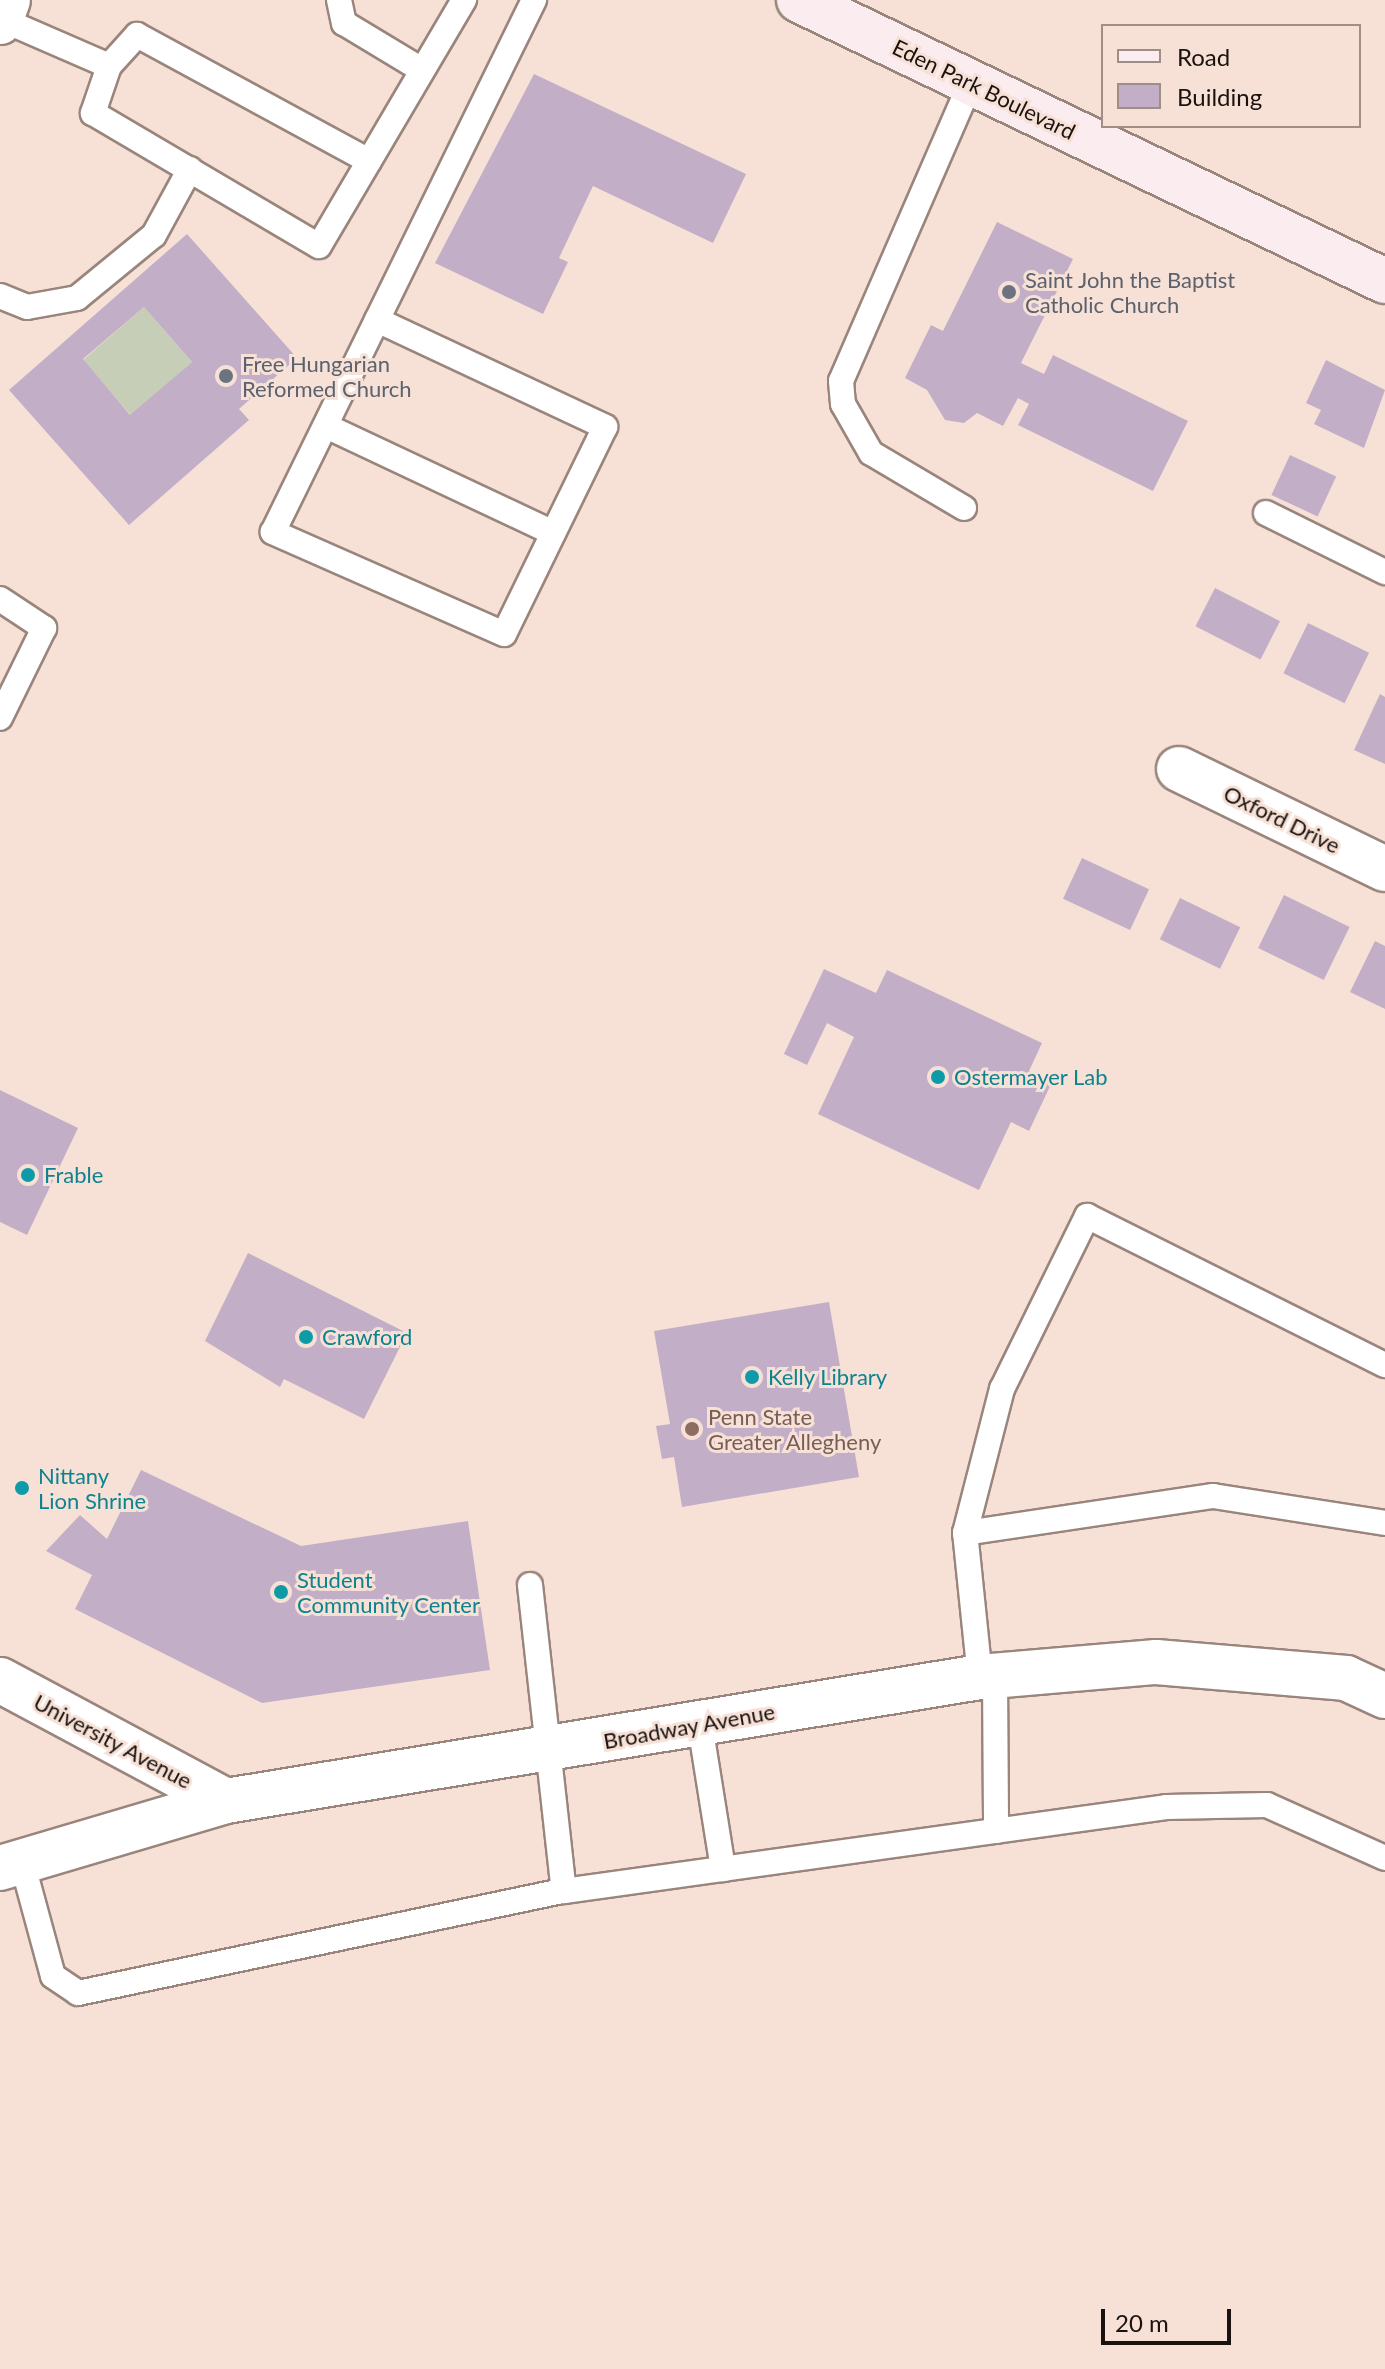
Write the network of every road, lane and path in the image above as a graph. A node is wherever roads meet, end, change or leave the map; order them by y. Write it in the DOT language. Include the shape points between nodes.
graph roads {
  1 [pos="8,0"];
  2 [pos="339,0"];
  3 [pos="464,0"];
  4 [pos="534,0"];
  5 [pos="799,0"];
  6 [pos="0,21"];
  7 [pos="109,66"];
  8 [pos="422,70"];
  9 [pos="971,82"];
  10 [pos="369,161"];
  11 [pos="190,169"];
  12 [pos="1385,281"];
  13 [pos="0,296"];
  14 [pos="377,320"];
  15 [pos="326,426"];
  16 [pos="964,508"];
  17 [pos="1266,513"];
  18 [pos="553,533"];
  19 [pos="1385,572"];
  20 [pos="0,599"];
  21 [pos="0,718"];
  22 [pos="1179,769"];
  23 [pos="1385,869"];
  24 [pos="1385,1365"];
  25 [pos="1385,1523"];
  26 [pos="965,1533"];
  27 [pos="530,1585"];
  28 [pos="987,1676"];
  29 [pos="0,1680"];
  30 [pos="1385,1696"];
  31 [pos="700,1725"];
  32 [pos="552,1749"];
  33 [pos="226,1801"];
  34 [pos="996,1831"];
  35 [pos="1385,1858"];
  36 [pos="11,1865"];
  37 [pos="723,1869"];
  38 [pos="564,1891"];
  1 -- 6 [label="street"];
  2 -- 8 [label="lane" via="344,23"];
  3 -- 8 [label="lane"];
  4 -- 14 [label="lane"];
  5 -- 9 [label="main road, Eden Park Boulevard"];
  6 -- 7 [label="lane"];
  7 -- 10 [label="lane" via="137,35"];
  7 -- 11 [label="lane" via="93,113"];
  8 -- 10 [label="lane"];
  9 -- 12 [label="main road, Eden Park Boulevard"];
  9 -- 16 [label="lane" via="841,381 843,404 871,453"];
  10 -- 11 [label="lane" via="319,246"];
  11 -- 13 [label="lane" via="154,235 77,298 27,307"];
  14 -- 15 [label="lane"];
  14 -- 18 [label="lane" via="605,427"];
  15 -- 18 [label="lane"];
  15 -- 18 [label="lane" via="273,532 504,634"];
  17 -- 19 [label="lane"];
  20 -- 21 [label="lane" via="44,628"];
  22 -- 23 [label="street, Oxford Drive"];
  24 -- 26 [label="lane" via="1087,1216 1002,1389"];
  25 -- 26 [label="lane" via="1213,1496"];
  26 -- 28 [label="lane"];
  27 -- 32 [label="lane"];
  28 -- 30 [label="street, Broadway Avenue" via="1156,1662 1346,1678"];
  28 -- 31 [label="street, Broadway Avenue"];
  28 -- 34 [label="lane"];
  29 -- 33 [label="street, University Avenue"];
  31 -- 32 [label="street, Broadway Avenue"];
  31 -- 37 [label="lane"];
  32 -- 33 [label="street, Broadway Avenue"];
  32 -- 38 [label="lane"];
  33 -- 36 [label="street, Broadway Avenue"];
  34 -- 35 [label="lane" via="1166,1807 1267,1805"];
  34 -- 37 [label="lane"];
  36 -- 38 [label="lane" via="53,1976 78,1993"];
  37 -- 38 [label="lane"];
}
